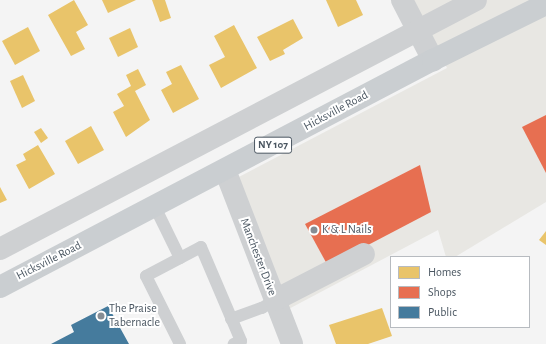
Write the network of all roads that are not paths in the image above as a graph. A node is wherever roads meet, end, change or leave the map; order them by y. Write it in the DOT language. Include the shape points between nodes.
graph roads {
  1 [pos="402,0"];
  2 [pos="476,0"];
  3 [pos="546,4"];
  4 [pos="418,30"];
  5 [pos="433,60"];
  6 [pos="225,170"];
  7 [pos="155,207"];
  8 [pos="0,249"];
  9 [pos="364,254"];
  10 [pos="180,258"];
  11 [pos="0,287"];
  12 [pos="275,300"];
  13 [pos="231,319"];
  14 [pos="180,344"];
  15 [pos="234,344"];
  16 [pos="292,344"];
  1 -- 4 [label="street"];
  2 -- 4 [label="street"];
  3 -- 5 [label="main road, Hicksville Road / NY 107"];
  4 -- 5 [label="street"];
  4 -- 8 [label="street"];
  5 -- 6 [label="main road, Hicksville Road / NY 107"];
  6 -- 7 [label="main road, Hicksville Road / NY 107"];
  6 -- 12 [label="street, Manchester Drive"];
  7 -- 10 [label="lane"];
  7 -- 11 [label="main road, Hicksville Road / NY 107"];
  9 -- 12 [label="street"];
  10 -- 13 [label="lane" via="201,247"];
  10 -- 14 [label="lane" via="146,276"];
  12 -- 13 [label="lane" via="262,308"];
  12 -- 16 [label="street, Manchester Drive"];
  13 -- 15 [label="lane" via="240,341"];
}
